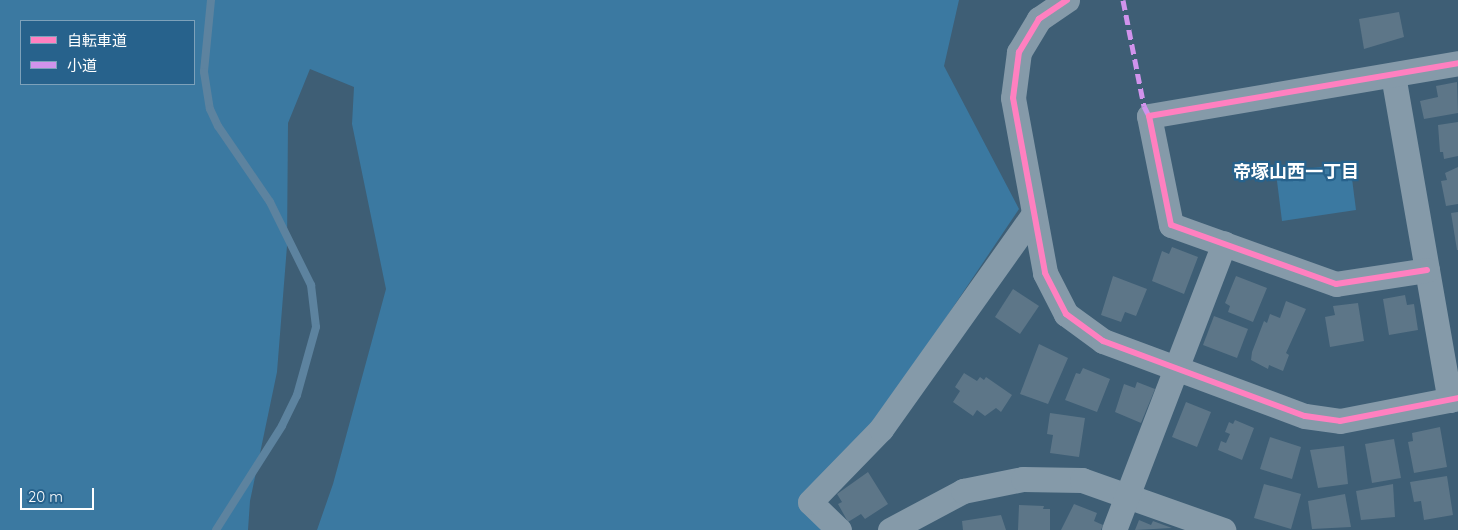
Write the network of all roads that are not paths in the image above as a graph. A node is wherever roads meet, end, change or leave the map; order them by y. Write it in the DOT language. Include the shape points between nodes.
graph roads {
  1 [pos="1067,0"];
  2 [pos="1458,63"];
  3 [pos="1393,75"];
  4 [pos="1034,214"];
  5 [pos="1224,244"];
  6 [pos="1427,270"];
  7 [pos="1178,369"];
  8 [pos="1454,399"];
  9 [pos="1127,495"];
  10 [pos="839,530"];
  11 [pos="890,530"];
  12 [pos="1114,530"];
  13 [pos="1223,530"];
  1 -- 4 [label="street" via="1039,19 1019,52 1013,98"];
  2 -- 3 [label="street"];
  3 -- 5 [label="street" via="1149,116 1172,225"];
  3 -- 6 [label="street"];
  4 -- 7 [label="street" via="1045,273 1066,314 1103,341"];
  4 -- 10 [label="street" via="881,429 810,502"];
  5 -- 6 [label="street" via="1336,284"];
  5 -- 7 [label="street"];
  6 -- 8 [label="street"];
  7 -- 8 [label="street" via="1305,416 1340,421"];
  7 -- 9 [label="street"];
  9 -- 11 [label="street" via="1082,480 1023,479 963,491"];
  9 -- 12 [label="street"];
  9 -- 13 [label="street"];
}
